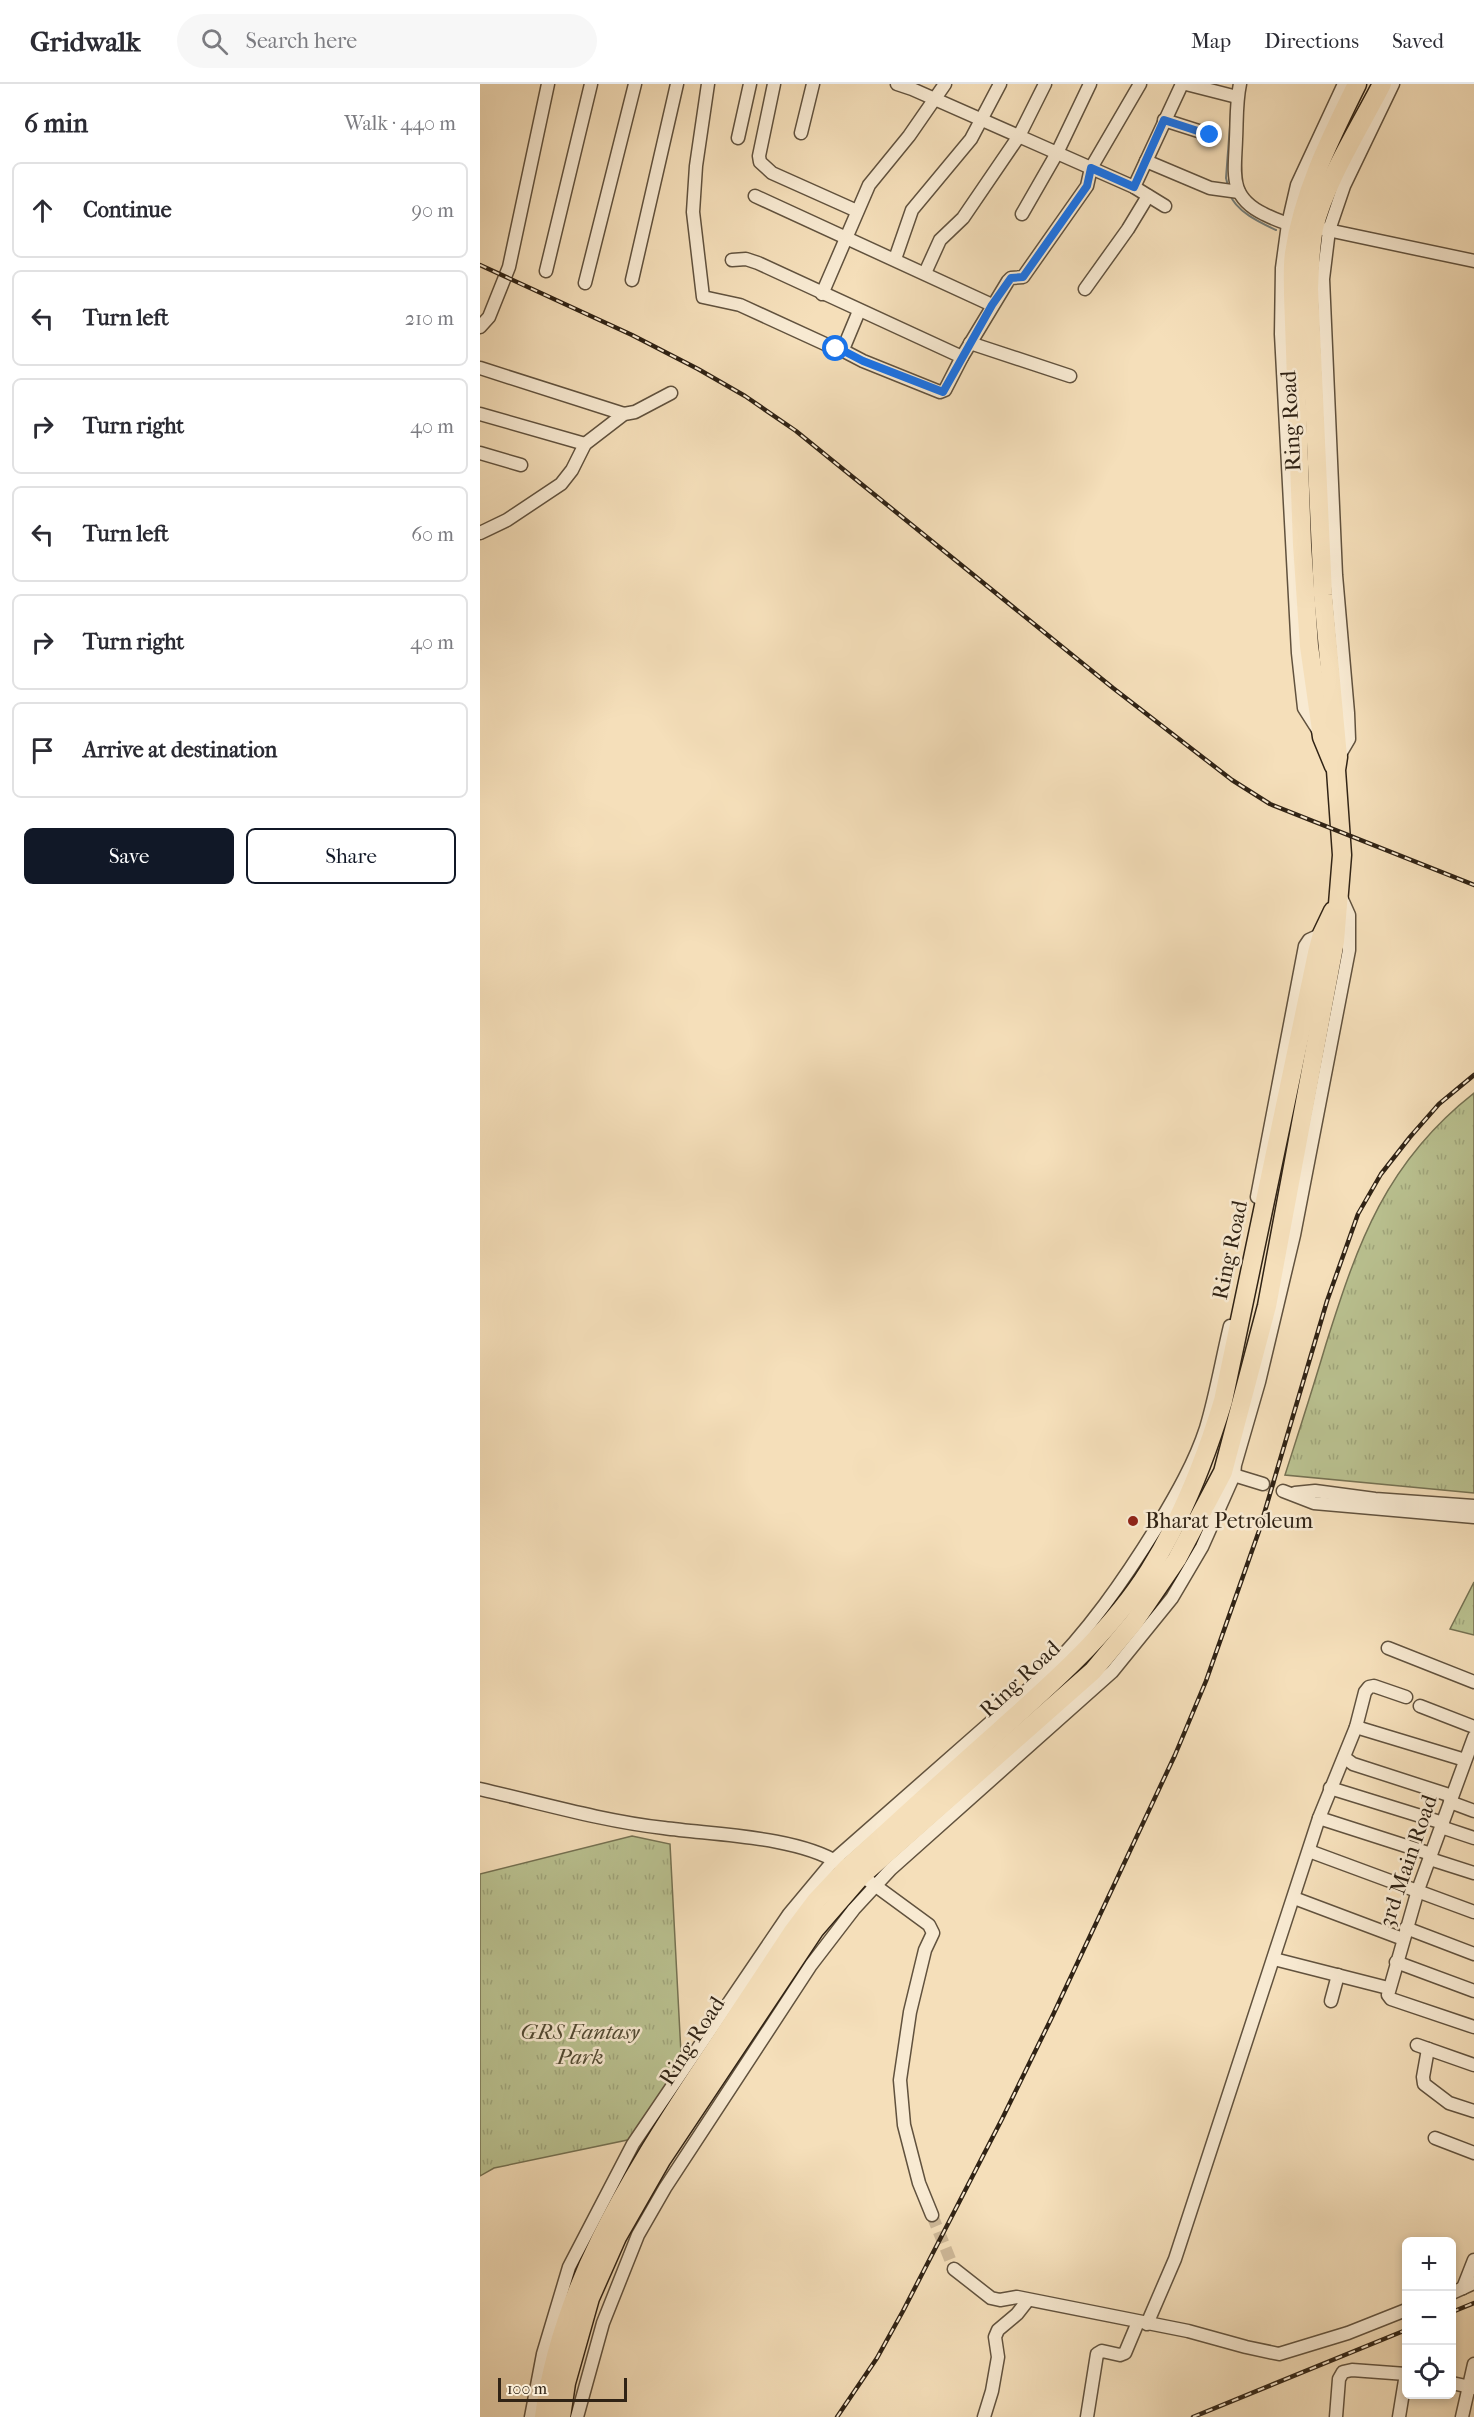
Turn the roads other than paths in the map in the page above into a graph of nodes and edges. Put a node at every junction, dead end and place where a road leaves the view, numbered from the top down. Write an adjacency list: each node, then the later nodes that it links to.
1 (549, 84): 53 (street)
2 (591, 84): 45 (street)
3 (635, 84): 48 (street)
4 (677, 84): 47 (street)
5 (708, 84): 55 (street)
6 (750, 84): 29 (street)
7 (774, 84): 38 (street)
8 (813, 84): 26 (street)
9 (897, 84): 23 (street)
10 (945, 84): 23 (street)
11 (1000, 84): 24 (street)
12 (1045, 84): 28 (street)
13 (1090, 84): 30 (street)
14 (1140, 84): 32 (street)
15 (1182, 84): 25 (street)
16 (1186, 84): 22 (street)
17 (1240, 84): 22 (street)
18 (1344, 84): 40 (street)
19 (1357, 84): 40 (highway, Ring Road)
20 (1382, 84): 40 (highway, Ring Road)
21 (1393, 84): 40 (street)
22 (1232, 96): 34 (street)
23 (935, 99): 24 (street); 38 (street)
24 (981, 119): 28 (street); 43 (street)
25 (1164, 120): 27 (street); 31 (street)
26 (801, 133)
27 (1210, 135)
28 (1019, 136): 30 (street); 46 (street)
29 (738, 138)
30 (1057, 153): 32 (street); 39 (street)
31 (1146, 161): 33 (street); 34 (street)
32 (1091, 168): 33 (street); 51 (street)
33 (1134, 187): 36 (street)
34 (1232, 191): 40 (street)
35 (755, 196): 41 (street)
36 (1148, 196): 37 (street); 49 (street)
37 (1165, 206)
38 (857, 211): 41 (street)
39 (1022, 214)
40 (1308, 227): 44 (street); 66 (highway, Ring Road); 66 (highway, Ring Road)
41 (847, 239): 43 (street); 50 (street)
42 (732, 260): 50 (street)
43 (895, 260): 46 (street)
44 (1474, 261)
45 (546, 271)
46 (925, 273): 51 (street)
47 (632, 280)
48 (585, 283)
49 (1085, 289)
50 (822, 294): 52 (street)
51 (992, 305): 54 (street)
52 (859, 311): 55 (street); 56 (street)
53 (480, 327)
54 (970, 343): 56 (street); 58 (street)
55 (840, 349): 56 (street)
56 (962, 357)
57 (480, 368): 61 (street)
58 (1070, 376)
59 (671, 393): 61 (street)
60 (480, 414): 62 (street)
61 (624, 414): 62 (street)
62 (585, 444): 65 (street)
63 (480, 453): 64 (street)
64 (521, 465)
65 (480, 534)
66 (1337, 764): 67 (highway, Ring Road)
67 (1340, 888): 68 (highway, Ring Road); 90 (highway, Ring Road)
68 (1229, 1474): 69 (street); 90 (highway, Ring Road)
69 (1263, 1484)
70 (1474, 1506): 71 (street)
71 (1474, 1517)
72 (1388, 1648): 73 (street)
73 (1474, 1682)
74 (1406, 1697): 77 (street)
75 (1420, 1706): 76 (street)
76 (1474, 1727)
77 (1356, 1728): 79 (street); 80 (street)
78 (1474, 1737): 80 (street, 3rd Main Road)
79 (1345, 1758): 81 (street); 83 (street)
80 (1468, 1764): 83 (street, 3rd Main Road)
81 (1330, 1788): 85 (street); 86 (street)
82 (480, 1789): 90 (street)
83 (1451, 1799): 84 (street); 86 (street, 3rd Main Road)
84 (1474, 1811)
85 (1319, 1818): 88 (street); 89 (street)
86 (1442, 1825): 87 (street); 89 (street, 3rd Main Road)
87 (1474, 1838)
88 (1309, 1851): 92 (street); 93 (street)
89 (1431, 1857): 91 (street); 92 (street, 3rd Main Road)
90 (854, 1872): 108 (street); 120 (street); 121 (highway, Ring Road); 122 (highway, Ring Road); 123 (street)
91 (1474, 1873)
92 (1418, 1890): 94 (street); 95 (street, 3rd Main Road)
93 (1294, 1898): 95 (street); 97 (street)
94 (1474, 1912)
95 (1404, 1934): 96 (street); 98 (street, 3rd Main Road)
96 (1474, 1954)
97 (1274, 1959): 99 (street); 114 (street)
98 (1396, 1962): 100 (street); 101 (street, 3rd Main Road)
99 (1338, 1975): 101 (street); 102 (street)
100 (1474, 1991)
101 (1390, 1994): 103 (street)
102 (1331, 2001)
103 (1474, 2027)
104 (1474, 2065): 105 (street)
105 (1474, 2111)
106 (1435, 2138): 107 (street)
107 (1474, 2153)
108 (932, 2215)
109 (1474, 2260): 111 (street)
110 (954, 2269): 112 (street)
111 (1463, 2288)
112 (1028, 2300): 114 (street); 124 (street)
113 (1402, 2312): 114 (street)
114 (1143, 2323): 125 (street)
115 (1474, 2364): 118 (street)
116 (1402, 2374): 126 (street)
117 (1456, 2384): 118 (street)
118 (1471, 2387): 128 (street)
119 (1402, 2399): 127 (street)
120 (531, 2417)
121 (544, 2417)
122 (561, 2417)
123 (577, 2417)
124 (984, 2417)
125 (1087, 2417)
126 (1336, 2417)
127 (1399, 2417)
128 (1462, 2417)

